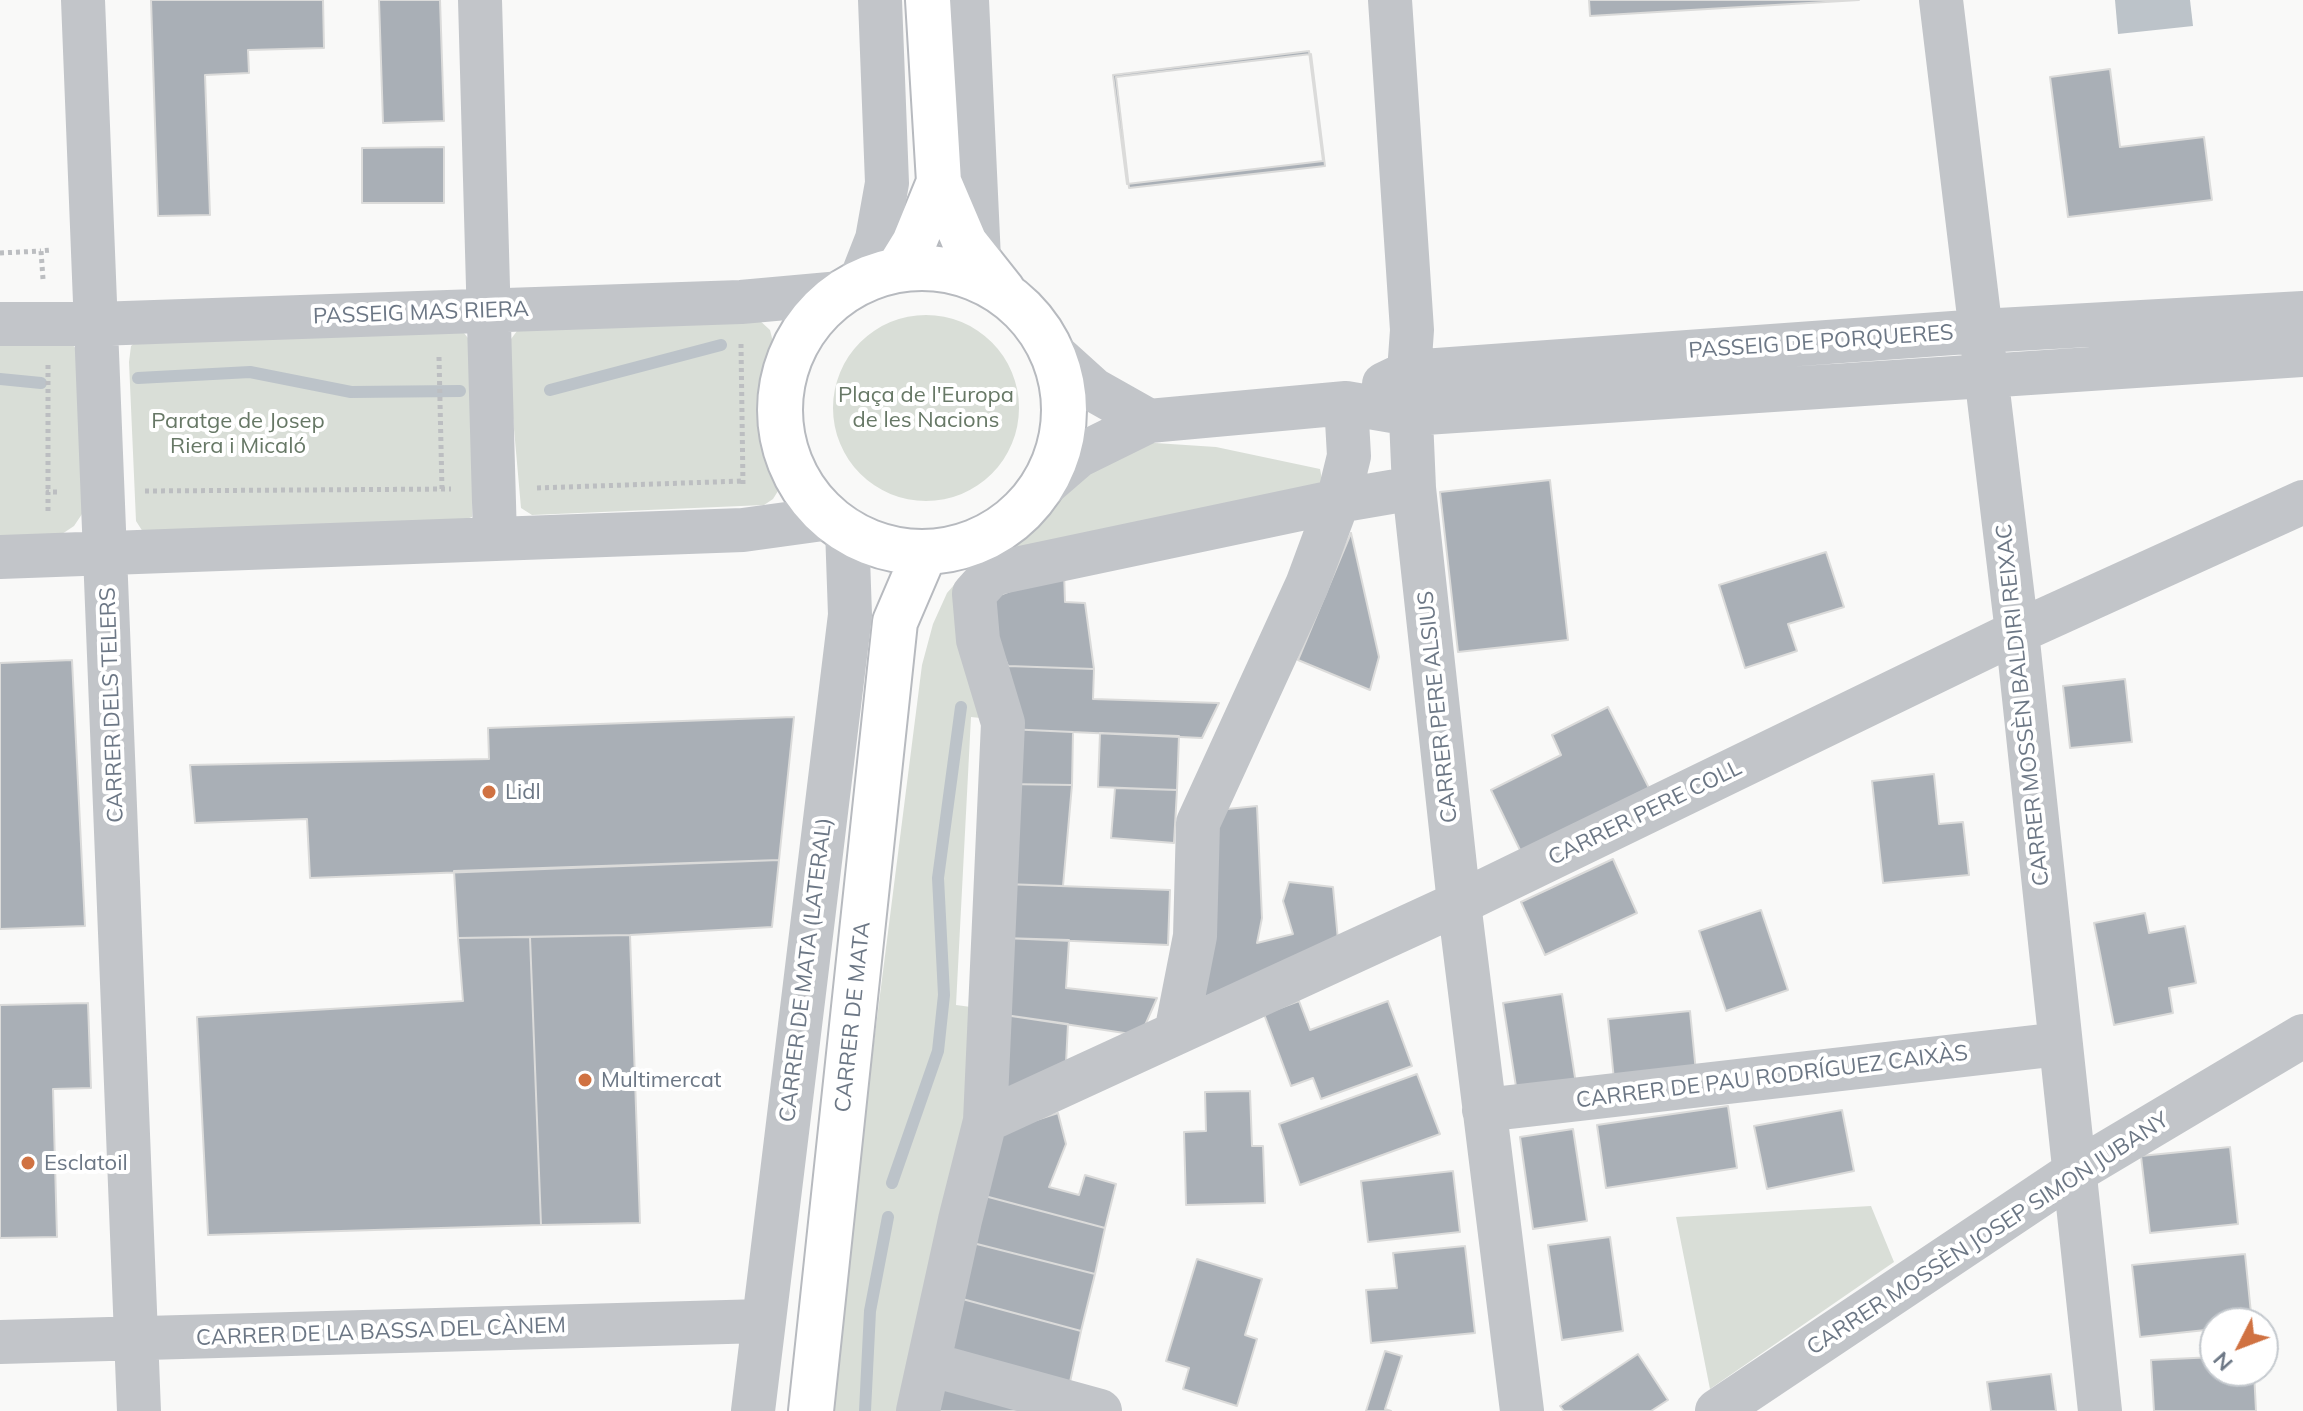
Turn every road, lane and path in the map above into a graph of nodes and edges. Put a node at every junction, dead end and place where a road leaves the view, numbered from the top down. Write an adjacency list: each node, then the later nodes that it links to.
1 (83, 0): 18 (street, CARRER DELS TELERS)
2 (480, 0): 15 (street)
3 (880, 0): 12 (street)
4 (928, 0): 8 (main road)
5 (967, 0): 11 (street)
6 (1390, 0): 24 (street, CARRER PERE ALSIUS)
7 (1941, 0): 19 (street, CARRER MOSSÈN BALDIRI REIXAC)
8 (939, 182): 11 (main road); 12 (main road)
9 (41, 251): 10 (path)
10 (0, 253)
11 (979, 259): 13 (main road)
12 (867, 281): 13 (main road); 14 (street, PASSEIG MAS RIERA); 35 (main road)
13 (1007, 296): 20 (main road)
14 (741, 302): 15 (street, PASSEIG MAS RIERA); 27 (path)
15 (488, 310): 18 (street, PASSEIG MAS RIERA); 30 (street)
16 (2303, 313): 19 (street, PASSEIG DE PORQUERES)
17 (0, 324): 18 (street, PASSEIG MAS RIERA)
18 (96, 324): 32 (street, CARRER DELS TELERS)
19 (1981, 331): 23 (street, CARRER MOSSÈN BALDIRI REIXAC); 24 (street, PASSEIG DE PORQUERES)
20 (1052, 352): 26 (street); 28 (main road)
21 (2303, 355): 23 (street, PASSEIG DE PORQUERES)
22 (439, 367): 31 (path)
23 (1985, 377): 24 (street, PASSEIG DE PORQUERES); 42 (street, CARRER MOSSÈN BALDIRI REIXAC)
24 (1409, 393): 25 (street, PASSEIG DE PORQUERES); 29 (street, CARRER PERE ALSIUS)
25 (1346, 403): 26 (street, PASSEIG DE PORQUERES); 33 (street)
26 (1149, 421): 28 (street, PASSEIG DE PORQUERES)
27 (743, 481): 30 (path); 36 (path)
28 (1041, 488): 38 (main road)
29 (1414, 488): 33 (street); 43 (street, CARRER PERE ALSIUS)
30 (494, 489): 31 (path); 37 (street)
31 (442, 490): 32 (path)
32 (104, 491): 39 (street, CARRER DELS TELERS)
33 (1338, 501): 44 (street); 48 (street)
34 (2303, 502): 42 (street, CARRER PERE COLL)
35 (847, 529): 36 (street); 38 (main road); 41 (main road, CARRER DE MATA); 50 (street, CARRER DE MATA (LATERAL))
36 (743, 530): 37 (street)
37 (495, 538): 39 (street)
38 (925, 552): 41 (main road, CARRER DE MATA)
39 (107, 554): 40 (street); 51 (street, CARRER DELS TELERS)
40 (0, 557)
41 (895, 622): 56 (main road, CARRER DE MATA)
42 (2017, 632): 43 (street, CARRER PERE COLL); 46 (street, CARRER MOSSÈN BALDIRI REIXAC)
43 (1459, 903): 44 (street, CARRER PERE COLL); 47 (street, CARRER PERE ALSIUS)
44 (1176, 1033): 48 (street, CARRER PERE COLL)
45 (2303, 1036): 49 (street, CARRER MOSSÈN JOSEP SIMON JUBANY)
46 (2060, 1044): 47 (street, CARRER DE PAU RODRÍGUEZ CAIXÀS); 49 (street, CARRER MOSSÈN BALDIRI REIXAC)
47 (1484, 1110): 59 (street, CARRER PERE ALSIUS)
48 (985, 1121): 53 (street)
49 (2076, 1171): 60 (street, CARRER MOSSÈN JOSEP SIMON JUBANY); 61 (street, CARRER MOSSÈN BALDIRI REIXAC)
50 (763, 1321): 51 (street, CARRER DE LA BASSA DEL CÀNEM); 55 (street, CARRER DE MATA (LATERAL))
51 (137, 1339): 52 (street, CARRER DE LA BASSA DEL CÀNEM); 54 (street, CARRER DELS TELERS)
52 (0, 1342)
53 (929, 1364): 57 (street); 58 (street)
54 (139, 1411)
55 (753, 1411)
56 (811, 1411)
57 (918, 1411)
58 (1100, 1411)
59 (1522, 1411)
60 (1717, 1411)
61 (2100, 1411)

